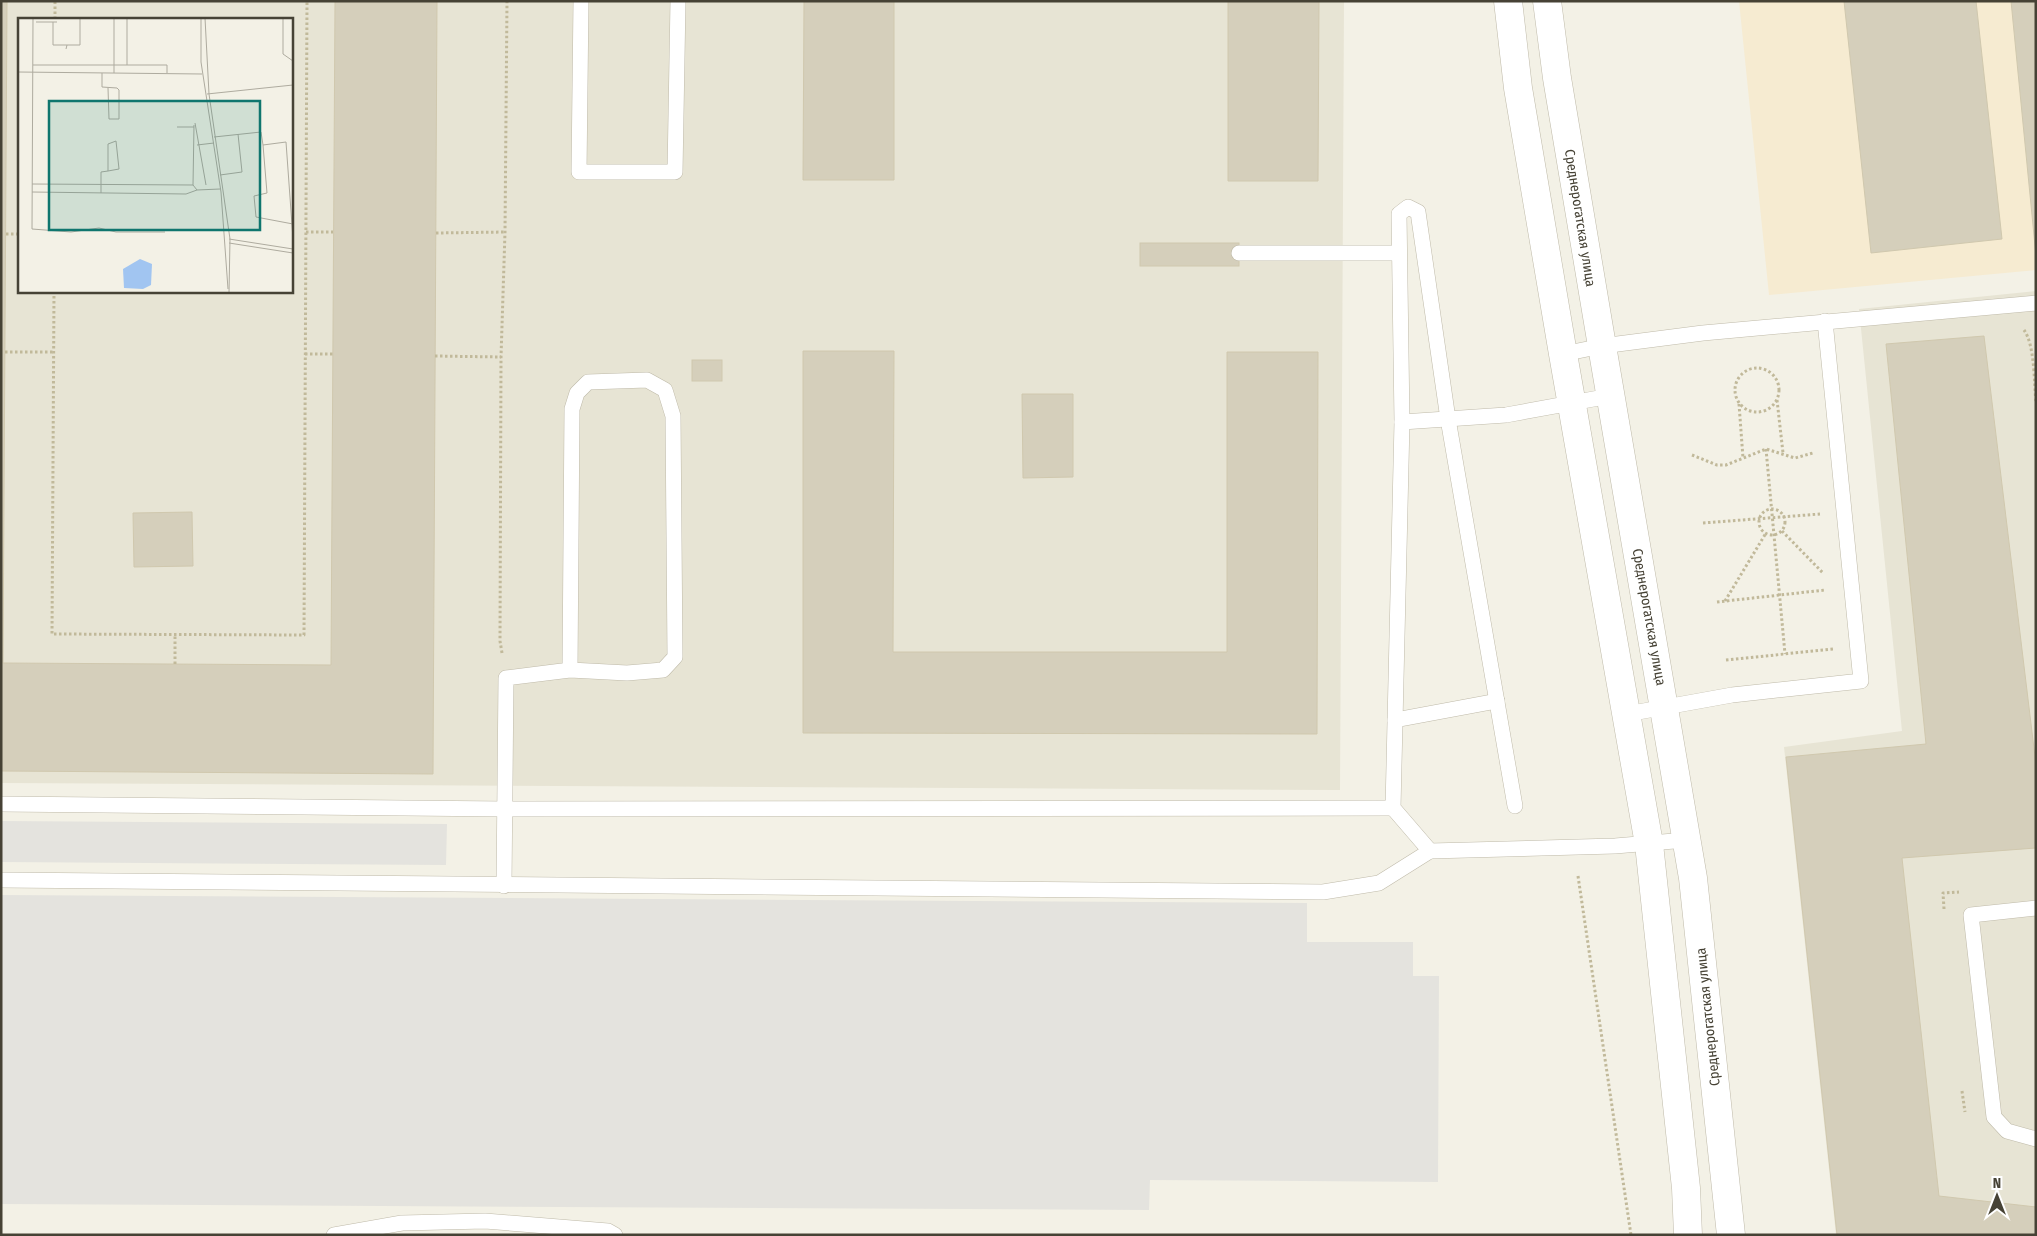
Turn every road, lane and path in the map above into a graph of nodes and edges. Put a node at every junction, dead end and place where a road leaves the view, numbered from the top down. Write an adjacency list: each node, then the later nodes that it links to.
1 (55, 1): 8 (path)
2 (308, 1): 9 (path)
3 (507, 1): 12 (path)
4 (581, 1): 5 (lane)
5 (678, 1)
6 (1508, 1): 26 (street)
7 (1547, 1): 21 (street, Среднерогатская улица)
8 (55, 18)
9 (306, 232): 10 (path); 24 (path)
10 (333, 232)
11 (436, 232): 12 (path)
12 (505, 232): 28 (path)
13 (6, 234): 14 (path)
14 (18, 234)
15 (1239, 253): 16 (lane)
16 (1399, 253): 34 (lane); 35 (lane)
17 (54, 292): 23 (path)
18 (2036, 303): 19 (lane)
19 (1825, 322): 21 (lane); 36 (lane)
20 (2023, 330): 33 (path)
21 (1602, 346): 26 (lane); 29 (street, Среднерогатская улица)
22 (5, 352): 23 (path)
23 (54, 352): 54 (path)
24 (306, 354): 25 (path); 54 (path)
25 (333, 354)
26 (1563, 354): 31 (street)
27 (435, 356): 28 (path)
28 (501, 357): 60 (path)
29 (1610, 396): 31 (lane); 62 (street, Среднерогатская улица)
30 (1777, 400): 32 (path); 32 (path); 38 (path)
31 (1572, 403): 34 (lane); 63 (street)
32 (1738, 403): 40 (path)
33 (2036, 403)
34 (1448, 419): 35 (lane); 61 (lane)
35 (1402, 422): 64 (lane)
36 (1836, 436): 38 (path); 42 (lane)
37 (1766, 449): 38 (path); 40 (path); 41 (path)
38 (1783, 453)
39 (1692, 455): 40 (path)
40 (1743, 458)
41 (1771, 509): 43 (path); 44 (path); 45 (path)
42 (1844, 512): 43 (path); 50 (lane)
43 (1784, 517): 45 (path); 47 (path)
44 (1760, 518): 45 (path); 46 (path); 48 (path)
45 (1772, 518): 49 (path)
46 (1703, 523)
47 (1782, 530): 49 (path); 50 (path)
48 (1766, 533): 49 (path); 53 (path)
49 (1774, 535): 51 (path)
50 (1845, 588): 51 (path); 55 (lane)
51 (1780, 595): 53 (path); 56 (path)
52 (1717, 602): 53 (path)
53 (1724, 602)
54 (175, 634): 58 (path)
55 (1858, 646): 56 (path); 62 (lane)
56 (1785, 654): 57 (path)
57 (1726, 660)
58 (175, 664)
59 (570, 670): 59 (lane); 60 (lane)
60 (506, 678): 67 (lane)
61 (1497, 701): 64 (lane); 66 (lane)
62 (1664, 707): 63 (lane); 69 (street, Среднерогатская улица)
63 (1627, 714): 70 (street)
64 (1395, 720): 68 (lane)
65 (1, 804): 67 (lane)
66 (1515, 806)
67 (505, 808): 68 (lane); 74 (lane)
68 (1393, 808): 71 (lane)
69 (1686, 840): 70 (lane); 81 (street, Среднерогатская улица)
70 (1649, 844): 71 (lane); 80 (street)
71 (1430, 851): 74 (lane)
72 (1578, 876): 79 (path)
73 (1, 880): 74 (lane)
74 (504, 886)
75 (2036, 908): 76 (lane)
76 (2036, 1138)
77 (334, 1235): 78 (lane)
78 (615, 1235)
79 (1631, 1235)
80 (1688, 1235)
81 (1731, 1235)

